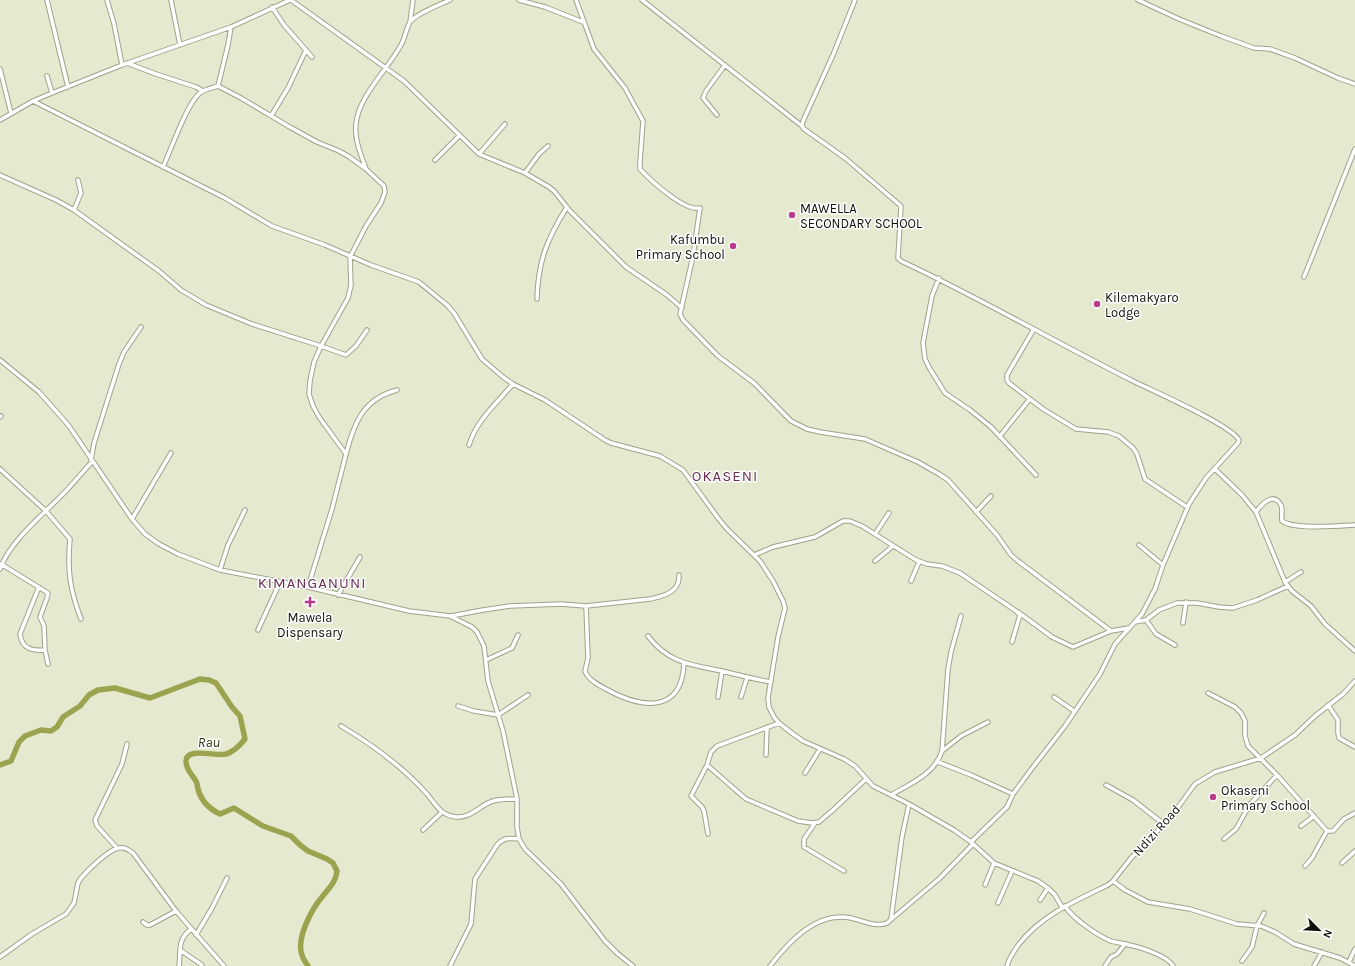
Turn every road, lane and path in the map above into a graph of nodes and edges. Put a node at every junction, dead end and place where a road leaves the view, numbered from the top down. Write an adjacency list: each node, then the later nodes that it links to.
1 (46, 0): 28 (street)
2 (108, 0): 22 (street)
3 (171, 0): 17 (street)
4 (290, 0): 13 (street); 23 (street)
5 (413, 0): 14 (street)
6 (450, 0): 12 (street)
7 (519, 0): 15 (street)
8 (576, 0): 15 (street)
9 (642, 0): 21 (street)
10 (855, 0): 37 (street)
11 (1138, 0): 26 (street)
12 (444, 1): 14 (street)
13 (272, 7): 16 (street); 18 (street)
14 (410, 22): 23 (street)
15 (583, 22): 54 (street)
16 (231, 27): 17 (street); 27 (street)
17 (180, 45): 20 (street)
18 (306, 50): 19 (street); 34 (street)
19 (312, 57)
20 (128, 63): 22 (street); 29 (street)
21 (725, 64): 33 (street); 37 (street)
22 (122, 65): 28 (street)
23 (386, 68): 38 (street); 44 (street)
24 (0, 69): 32 (street)
25 (47, 76): 30 (street)
26 (1355, 84)
27 (218, 86): 29 (street); 34 (street)
28 (68, 87): 30 (street)
29 (203, 91): 43 (street)
30 (52, 93): 31 (street)
31 (33, 101): 32 (street); 43 (street)
32 (11, 114): 35 (street)
33 (717, 115)
34 (271, 116): 44 (street)
35 (0, 120)
36 (505, 124): 41 (street)
37 (802, 126): 52 (street)
38 (460, 135): 41 (street); 42 (street)
39 (548, 146): 45 (street)
40 (1355, 149): 51 (street)
41 (480, 154): 45 (street)
42 (435, 160)
43 (164, 167): 50 (street)
44 (366, 169): 50 (street)
45 (525, 173): 48 (street)
46 (0, 175): 49 (street)
47 (78, 180): 49 (street)
48 (566, 207): 53 (street); 54 (street)
49 (74, 210): 58 (street)
50 (350, 257): 58 (street); 60 (street)
51 (1304, 277)
52 (939, 278): 56 (street); 63 (street)
53 (537, 299)
54 (682, 308): 75 (street)
55 (141, 327): 67 (street)
56 (1034, 329): 62 (street); 69 (street)
57 (367, 330): 58 (street)
58 (321, 346): 66 (street)
59 (0, 360): 67 (street)
60 (513, 384): 64 (street); 83 (street)
61 (397, 390): 66 (street)
62 (1029, 400): 63 (street); 72 (street)
63 (1000, 436): 70 (street)
64 (469, 445)
65 (171, 453): 78 (street)
66 (346, 454): 97 (street)
67 (92, 461): 74 (street); 78 (street)
68 (0, 469): 74 (street)
69 (1215, 469): 72 (street); 76 (street)
70 (1036, 475)
71 (991, 496): 75 (street)
72 (1187, 507): 87 (street)
73 (245, 510): 89 (street)
74 (46, 511): 88 (street); 104 (street)
75 (976, 512): 110 (street)
76 (1256, 512): 79 (street); 94 (street)
77 (889, 513): 80 (street)
78 (132, 519): 89 (street)
79 (1355, 526)
80 (875, 534): 82 (street); 83 (street)
81 (1139, 545): 87 (street)
82 (893, 546): 85 (street); 86 (street)
83 (754, 555): 123 (street)
84 (360, 557): 98 (street)
85 (875, 561)
86 (919, 562): 92 (street); 101 (street)
87 (1163, 565): 106 (street)
88 (0, 566): 96 (street)
89 (220, 570): 93 (street)
90 (1301, 572): 94 (street)
91 (679, 575): 100 (street)
92 (911, 581)
93 (280, 582): 97 (street); 109 (street)
94 (1285, 582): 95 (street)
95 (1288, 586): 99 (street); 116 (street)
96 (39, 587): 115 (street); 115 (street)
97 (308, 587): 98 (street)
98 (338, 595): 102 (street)
99 (1186, 602): 105 (street); 107 (street)
100 (586, 606): 102 (street); 118 (street)
101 (1018, 612): 110 (street); 113 (street)
102 (450, 616): 117 (street)
103 (961, 616): 140 (street)
104 (81, 619)
105 (1146, 620): 106 (street); 114 (street)
106 (1135, 622): 108 (street)
107 (1183, 623)
108 (1129, 628): 110 (street); 131 (street)
109 (258, 630)
110 (1111, 631)
111 (518, 635): 117 (street)
112 (648, 636): 118 (street)
113 (1012, 642)
114 (1175, 645)
115 (45, 650): 119 (street)
116 (1355, 651)
117 (486, 660): 132 (street)
118 (684, 663): 120 (street)
119 (48, 664)
120 (722, 671): 121 (street); 126 (street)
121 (747, 678): 123 (street); 127 (street)
122 (1355, 681): 129 (street, Ndizi Road)
123 (771, 682): 134 (street)
124 (1208, 692): 142 (street)
125 (528, 695): 132 (street)
126 (718, 697)
127 (741, 697)
128 (1054, 698): 131 (street)
129 (1328, 705): 138 (street); 142 (street, Ndizi Road)
130 (458, 706): 132 (street)
131 (1074, 711): 149 (street)
132 (498, 715): 151 (street)
133 (988, 722): 140 (street)
134 (779, 723): 136 (street); 139 (street)
135 (341, 726): 153 (street)
136 (767, 728): 141 (street); 144 (street)
137 (126, 744): 165 (street)
138 (1355, 747)
139 (820, 749): 145 (street); 147 (street)
140 (942, 751): 143 (street)
141 (766, 755)
142 (1261, 758): 146 (street); 157 (street, Ndizi Road)
143 (938, 762): 149 (street); 150 (street)
144 (707, 765): 156 (street); 161 (street)
145 (805, 773)
146 (1277, 775): 155 (street); 163 (street)
147 (866, 779): 150 (street); 156 (street)
148 (1106, 785): 157 (street)
149 (1013, 794): 164 (street)
150 (891, 795): 152 (street)
151 (517, 799): 153 (street); 162 (street)
152 (909, 804): 164 (street); 181 (street)
153 (441, 813): 159 (street)
154 (1355, 813): 160 (street)
155 (1314, 816): 158 (street); 160 (street)
156 (815, 823): 170 (street)
157 (1165, 825): 173 (street, Ndizi Road)
158 (1301, 826)
159 (422, 830)
160 (1327, 831): 169 (street)
161 (708, 834)
162 (519, 839): 196 (street); 197 (street)
163 (1224, 839)
164 (972, 843): 167 (street); 181 (street)
165 (118, 848): 179 (street); 190 (street)
166 (1355, 851): 168 (street)
167 (994, 863): 171 (street); 174 (street)
168 (1342, 863)
169 (1305, 866)
170 (844, 871)
171 (1012, 871): 175 (street); 177 (street)
172 (227, 878): 185 (street)
173 (1113, 881): 178 (street, Ndizi Road); 183 (street)
174 (985, 885)
175 (1048, 888): 176 (street); 178 (street)
176 (1040, 900)
177 (998, 903)
178 (1064, 907): 186 (street); 199 (street, Ndizi Road)
179 (176, 911): 182 (street); 184 (street)
180 (1264, 913): 183 (street)
181 (891, 919): 198 (street)
182 (143, 922)
183 (1257, 926): 189 (street); 191 (street)
184 (191, 929): 185 (street); 188 (street)
185 (196, 935): 195 (street)
186 (1125, 944): 200 (street); 201 (street)
187 (1355, 949): 192 (street)
188 (180, 950): 193 (street); 194 (street)
189 (1322, 952): 192 (street); 202 (street)
190 (0, 957)
191 (1242, 960)
192 (1349, 962): 203 (street)
193 (202, 965)
194 (179, 966)
195 (224, 966)
196 (450, 966)
197 (633, 966)
198 (770, 966)
199 (1007, 966)
200 (1105, 966)
201 (1172, 966)
202 (1314, 966)
203 (1355, 966)

